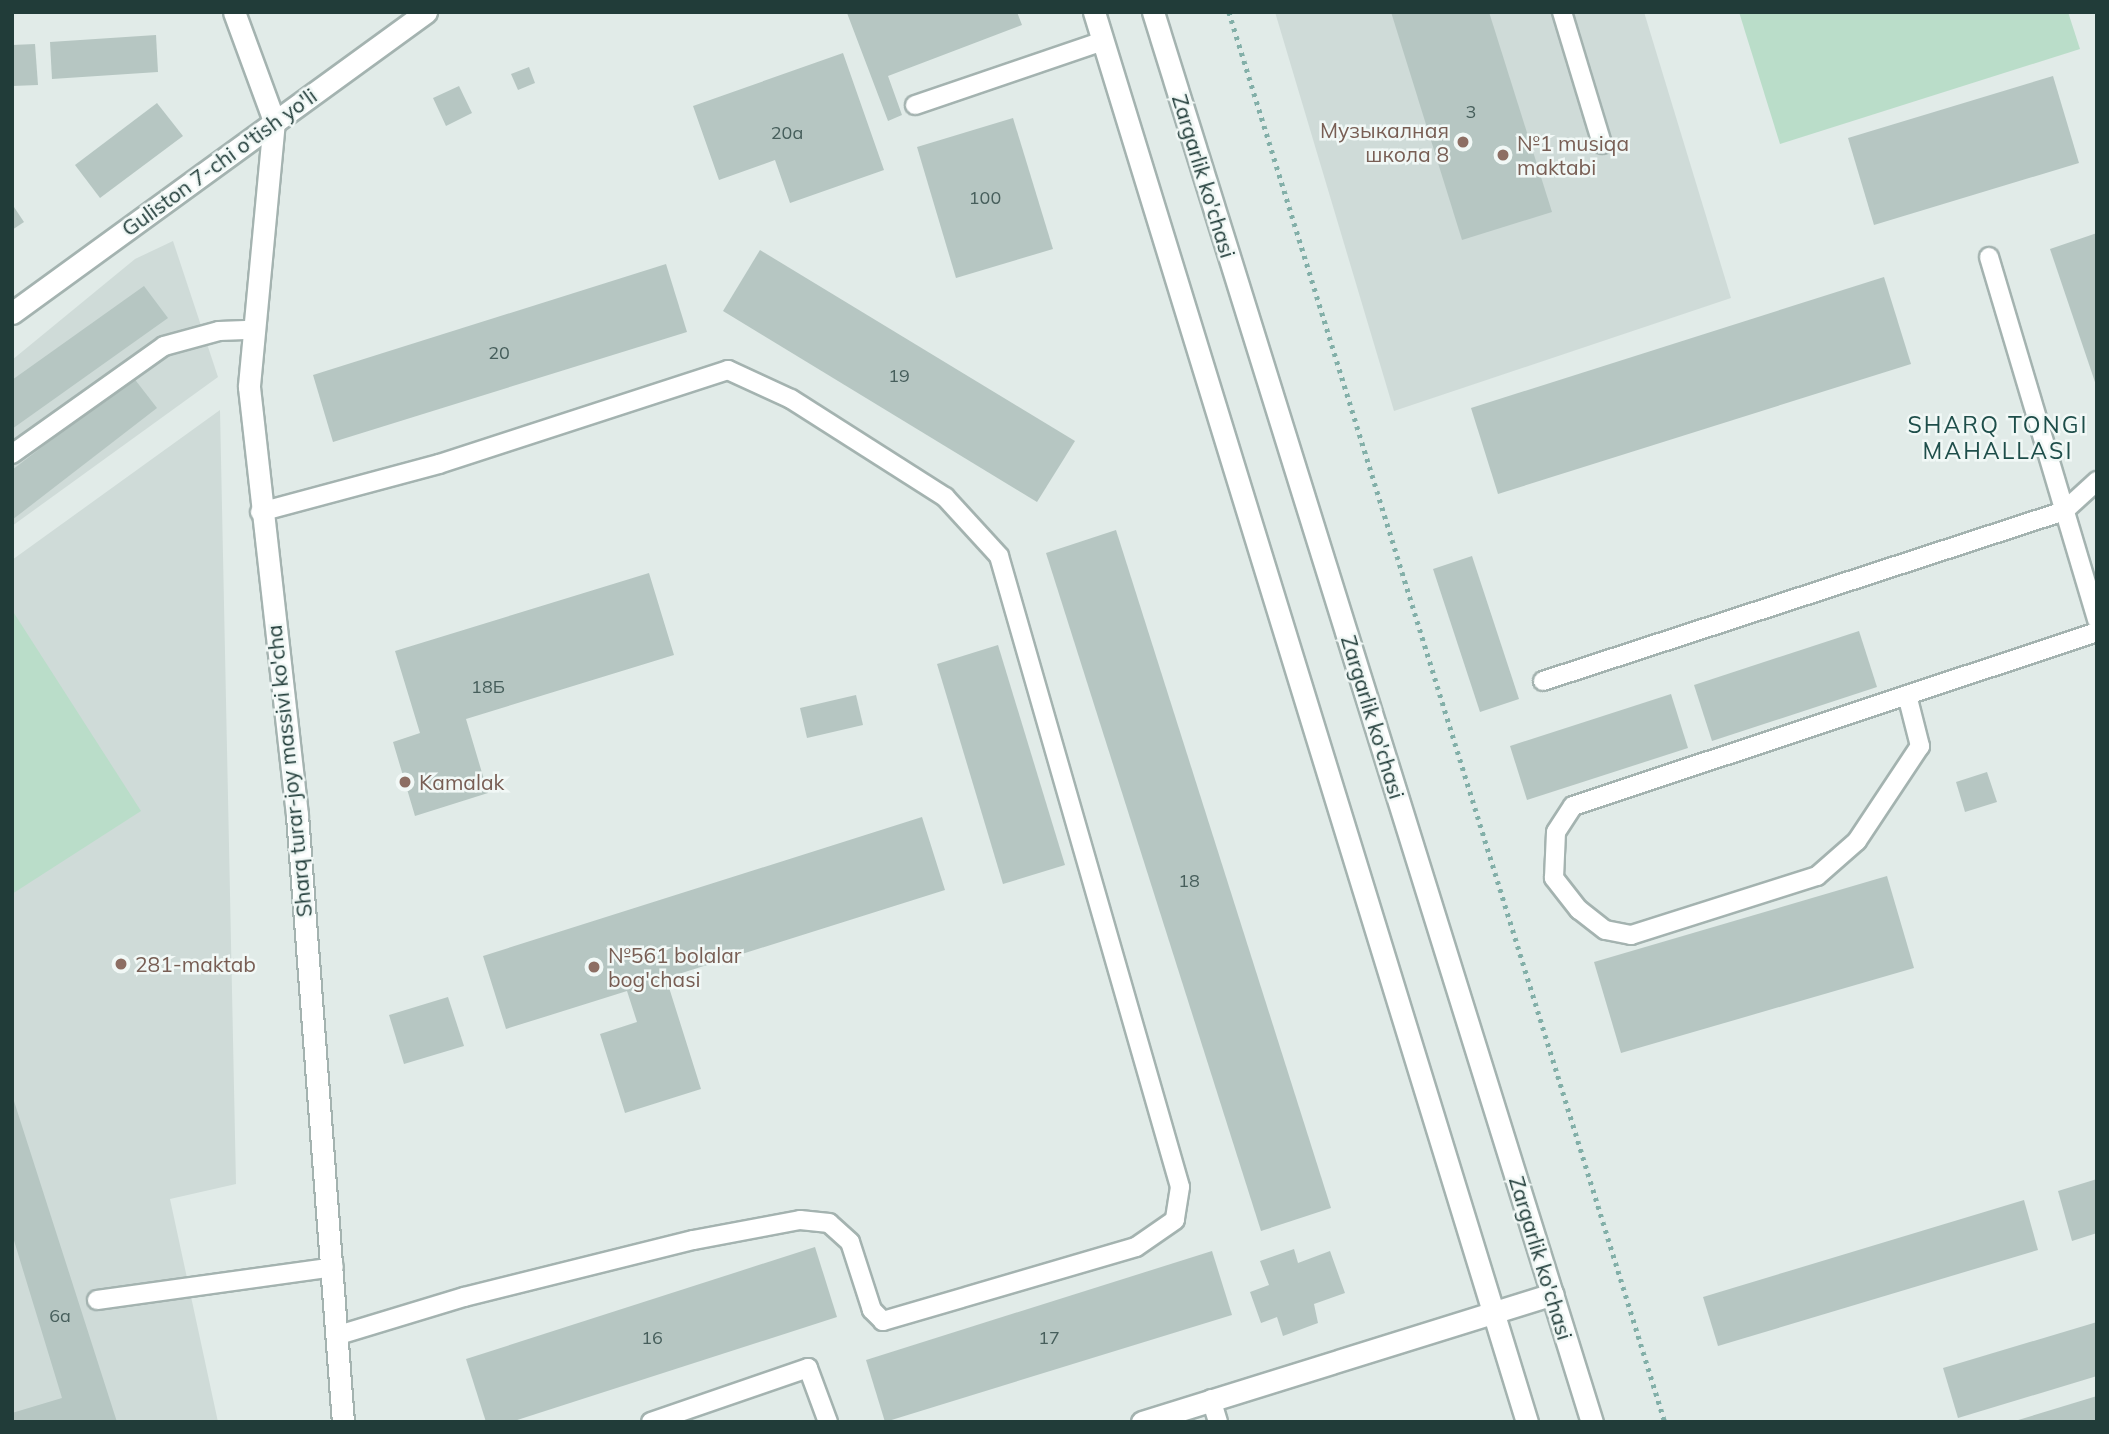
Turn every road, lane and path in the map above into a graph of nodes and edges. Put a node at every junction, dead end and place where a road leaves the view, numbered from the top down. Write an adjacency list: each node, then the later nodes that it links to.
1 (234, 12): 9 (street)
2 (426, 12): 9 (street, Guliston 7-chi o'tish yo'li)
3 (1094, 12): 7 (street)
4 (1153, 12): 23 (street, Zargarlik ko'chasi)
5 (1229, 12): 35 (path)
6 (1562, 12): 10 (lane)
7 (1103, 41): 8 (lane); 25 (street)
8 (915, 105)
9 (274, 121): 12 (street, Guliston 7-chi o'tish yo'li); 13 (street, Sharq turar-joy massivi ko'cha)
10 (1602, 144)
11 (1989, 257): 16 (lane)
12 (12, 313)
13 (252, 330): 14 (lane); 17 (street, Sharq turar-joy massivi ko'cha)
14 (12, 454)
15 (2097, 481): 16 (lane)
16 (2064, 511): 18 (lane); 20 (lane)
17 (260, 512): 22 (street, Sharq turar-joy massivi ko'cha); 26 (lane)
18 (2097, 620)
19 (2097, 632): 21 (lane)
20 (1544, 681)
21 (1907, 695): 21 (lane)
22 (334, 1267): 24 (lane); 26 (street, Sharq turar-joy massivi ko'cha)
23 (1552, 1294): 25 (street); 34 (street, Zargarlik ko'chasi)
24 (97, 1300)
25 (1493, 1312): 27 (street); 33 (street)
26 (339, 1335): 28 (street, Sharq turar-joy massivi ko'cha)
27 (1211, 1399): 31 (street); 32 (lane)
28 (343, 1422)
29 (651, 1422): 30 (lane)
30 (828, 1422)
31 (1142, 1422)
32 (1218, 1422)
33 (1527, 1422)
34 (1592, 1422)
35 (1665, 1422)

